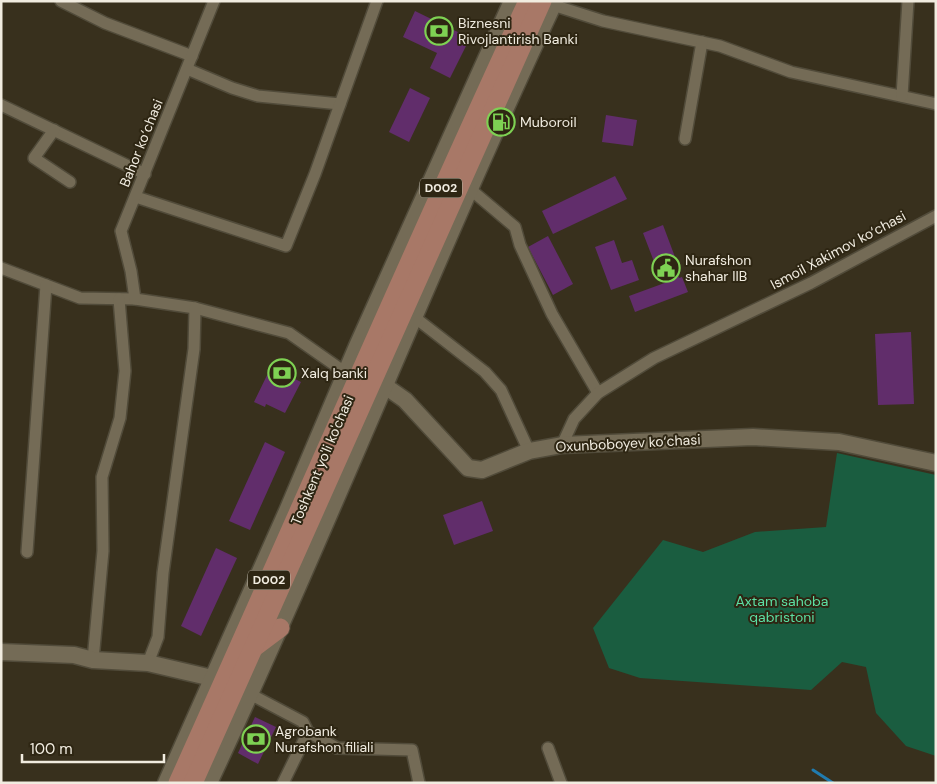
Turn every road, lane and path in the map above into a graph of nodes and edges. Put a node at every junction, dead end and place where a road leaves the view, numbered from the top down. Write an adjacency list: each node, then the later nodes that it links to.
1 (61, 1): 9 (street)
2 (214, 1): 9 (street, Bahor ko‘chasi)
3 (376, 1): 12 (street)
4 (512, 1): 18 (street)
5 (528, 1): 18 (main road, Toshkent yo'li ko'chasi / D002)
6 (908, 1): 11 (street)
7 (550, 3): 8 (street); 20 (street); 29 (main road, Toshkent yo'li ko'chasi / D002)
8 (702, 42): 11 (street); 16 (street)
9 (192, 56): 10 (street, Bahor ko‘chasi)
10 (187, 69): 12 (street); 17 (street, Bahor ko‘chasi)
11 (902, 96): 13 (street)
12 (340, 104): 21 (street)
13 (936, 104)
14 (1, 105): 15 (street)
15 (54, 130): 17 (street); 19 (street)
16 (685, 138)
17 (145, 174): 21 (street, Bahor ko‘chasi)
18 (441, 175): 29 (main road, Toshkent yo'li ko'chasi / D002)
19 (70, 182)
20 (470, 189): 28 (street); 30 (street)
21 (136, 197): 26 (street, Bahor ko‘chasi)
22 (936, 216): 30 (street, Ismoil Xakimov ko‘chasi)
23 (1, 268): 24 (street)
24 (46, 285): 25 (street); 34 (street)
25 (119, 299): 26 (street); 40 (street)
26 (135, 299): 27 (street)
27 (195, 308): 29 (street); 41 (street)
28 (413, 316): 29 (street); 32 (street)
29 (365, 379): 32 (street, Oxunboboyev ko‘chasi); 35 (main road, Toshkent yo'li ko'chasi / D002); 36 (street); 37 (street); 38 (main road, Toshkent yo'li ko'chasi / D002)
30 (598, 393): 31 (street, Ismoil Xakimov ko‘chasi)
31 (562, 445): 32 (street, Oxunboboyev ko‘chasi); 33 (street, Oxunboboyev ko‘chasi)
32 (529, 451)
33 (936, 463)
34 (27, 552)
35 (249, 625): 37 (main road); 47 (main road, Toshkent yo'li ko'chasi / D002)
36 (280, 628): 38 (main road); 43 (street)
37 (230, 639): 42 (street)
38 (255, 646): 48 (main road, Toshkent yo'li ko'chasi / D002)
39 (1, 652): 40 (street)
40 (93, 660): 41 (street)
41 (148, 663): 42 (street)
42 (212, 678): 46 (street)
43 (250, 694): 44 (street); 49 (street)
44 (308, 732): 50 (street); 51 (street)
45 (548, 748): 52 (street)
46 (166, 783)
47 (178, 783)
48 (193, 783)
49 (209, 783)
50 (284, 783)
51 (420, 783)
52 (561, 783)

